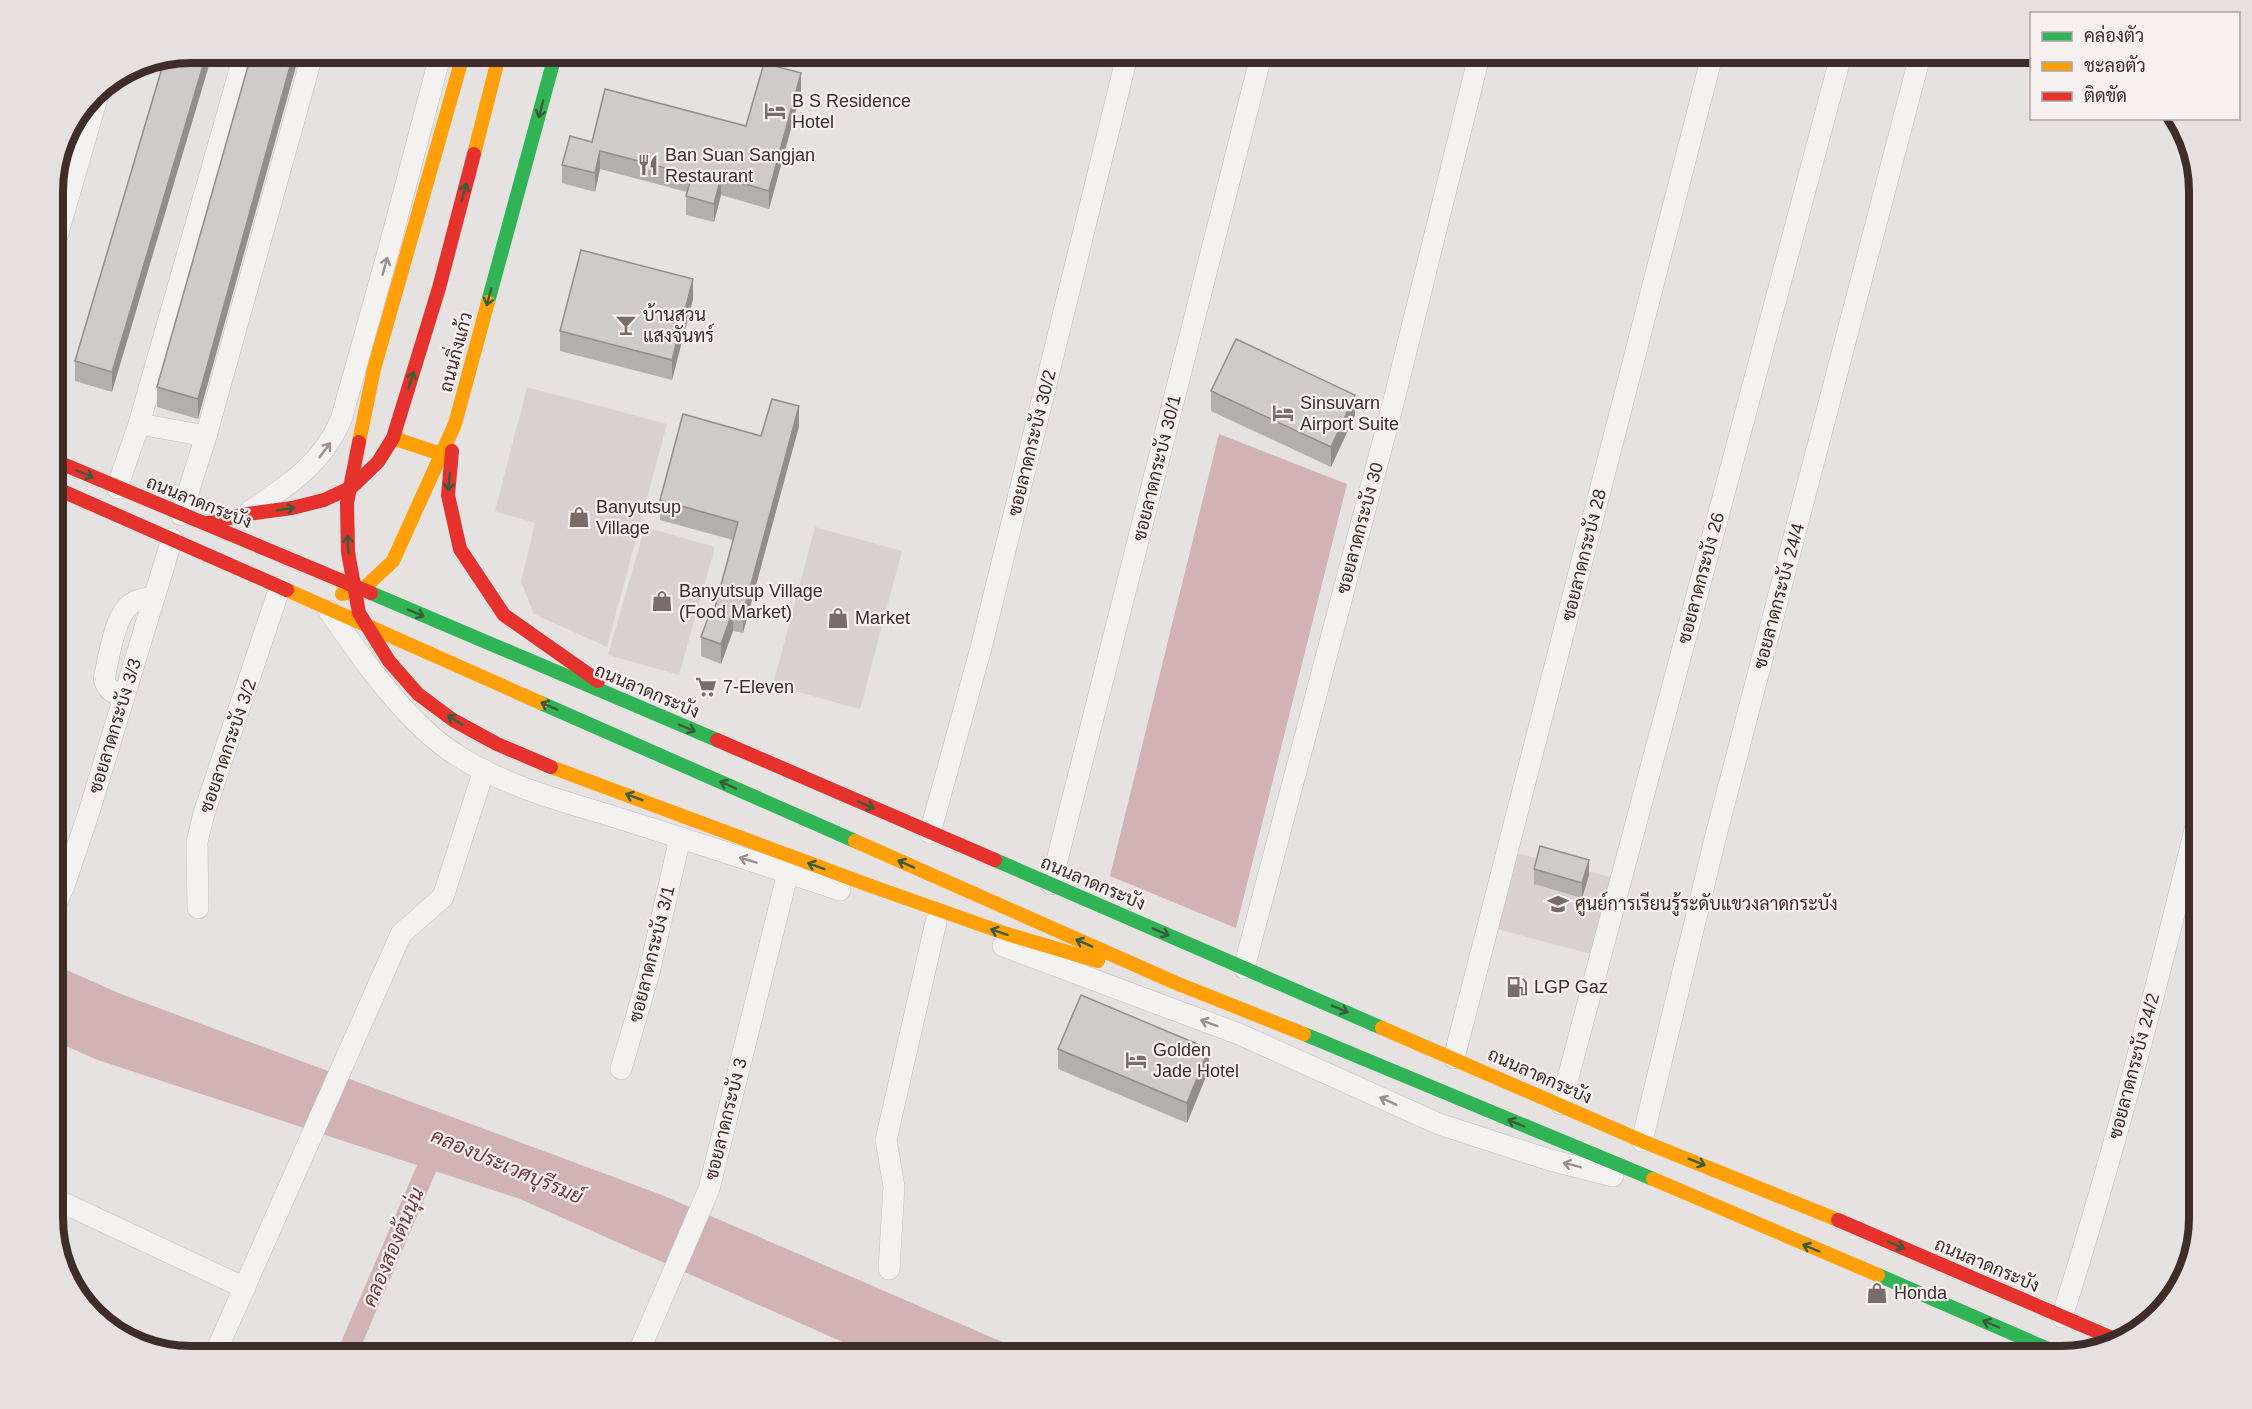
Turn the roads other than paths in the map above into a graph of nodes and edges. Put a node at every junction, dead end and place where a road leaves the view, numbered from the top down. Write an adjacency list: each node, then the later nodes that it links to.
1 (242, 63): 15 (street)
2 (310, 63): 17 (street)
3 (438, 63): 23 (street, one-way to 3)
4 (461, 63): 41 (main road, one-way to 4, bridge)
5 (497, 63): 18 (main road, ถนนกิ่งแก้ว, one-way to 5)
6 (553, 63): 16 (main road, ถนนกิ่งแก้ว, one-way to 16)
7 (1125, 63): 32 (street, ซอยลาดกระบัง 30/2)
8 (1259, 63): 36 (street, ซอยลาดกระบัง 30/1)
9 (1477, 63): 40 (street, ซอยลาดกระบัง 30)
10 (1710, 63): 42 (street, ซอยลาดกระบัง 28)
11 (1839, 63): 44 (street, ซอยลาดกระบัง 26)
12 (1918, 63): 45 (street, ซอยลาดกระบัง 24/4)
13 (94, 109): 14 (street)
14 (63, 216)
15 (139, 424): 17 (street); 21 (street)
16 (455, 424): 19 (main road, ถนนกิ่งแก้ว); 30 (main road, one-way to 30)
17 (206, 436): 24 (street)
18 (393, 438): 19 (main road); 23 (main road, ถนนกิ่งแก้ว, one-way to 18)
19 (441, 454): 28 (main road, ถนนกิ่งแก้ว)
20 (63, 464): 21 (main road, ถนนลาดกระบัง, one-way to 21)
21 (117, 488): 24 (main road, ถนนลาดกระบัง)
22 (63, 491): 26 (main road, ถนนลาดกระบัง)
23 (247, 513): 25 (main road, ถนนกิ่งแก้ว)
24 (181, 515): 25 (main road, ถนนลาดกระบัง)
25 (208, 524): 28 (main road, ถนนลาดกระบัง)
26 (172, 539): 27 (main road, ถนนลาดกระบัง); 37 (street, ซอยลาดกระบัง 3/3)
27 (280, 587): 29 (main road, ถนนลาดกระบัง); 38 (street, ซอยลาดกระบัง 3/2)
28 (362, 590): 29 (main road); 30 (main road, ถนนลาดกระบัง, one-way to 30)
29 (318, 603): 31 (street); 41 (main road, ถนนลาดกระบัง, one-way to 29)
30 (633, 705): 32 (main road, ถนนลาดกระบัง, one-way to 32)
31 (484, 770): 33 (street); 50 (street)
32 (930, 833): 36 (main road, ถนนลาดกระบัง)
33 (680, 838): 35 (street, one-way to 33); 43 (street, ซอยลาดกระบัง 3/1)
34 (2189, 852): 51 (street, ซอยลาดกระบัง 24/2)
35 (788, 872): 39 (street); 54 (street, ซอยลาดกระบัง 3)
36 (1051, 884): 40 (main road, ถนนลาดกระบัง, one-way to 40)
37 (63, 888)
38 (198, 908)
39 (936, 922): 46 (street, one-way to 39); 49 (street)
40 (1244, 968): 42 (main road, ถนนลาดกระบัง, one-way to 42)
41 (1176, 983): 46 (main road, ถนนลาดกระบัง, one-way to 41)
42 (1454, 1058): 44 (main road, ถนนลาดกระบัง)
43 (621, 1069)
44 (1561, 1104): 45 (main road, ถนนลาดกระบัง)
45 (1642, 1141): 48 (main road, ถนนลาดกระบัง, one-way to 48)
46 (1689, 1195): 48 (main road, ถนนลาดกระบัง)
47 (63, 1203): 50 (street)
48 (1772, 1211): 51 (main road, ถนนลาดกระบัง, one-way to 51); 55 (main road, ถนนลาดกระบัง, one-way to 48)
49 (889, 1269)
50 (245, 1288): 53 (street)
51 (2062, 1317): 52 (main road, ถนนลาดกระบัง)
52 (2108, 1337)
53 (219, 1346)
54 (642, 1346)
55 (2020, 1346)

